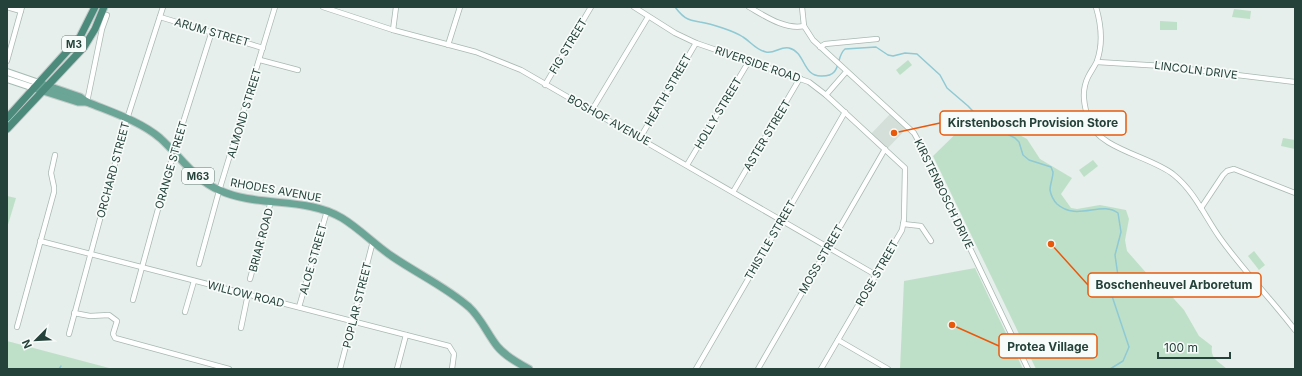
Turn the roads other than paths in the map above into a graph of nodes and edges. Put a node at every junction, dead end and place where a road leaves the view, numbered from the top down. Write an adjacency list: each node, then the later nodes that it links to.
1 (7, 7): 14 (street)
2 (95, 7): 36 (highway, M3)
3 (104, 7): 38 (highway, M3)
4 (164, 7): 16 (street, ORCHARD STREET)
5 (275, 7): 25 (street, ALMOND STREET)
6 (323, 7): 19 (street, BOSHOF AVENUE)
7 (396, 7): 19 (street)
8 (460, 7): 23 (street)
9 (591, 7): 37 (street, FIG STREET)
10 (634, 7): 17 (street, RIVERSIDE ROAD)
11 (749, 7): 18 (street)
12 (802, 7): 18 (street)
13 (1096, 7): 29 (street)
14 (22, 9): 27 (street)
15 (107, 15): 40 (street)
16 (160, 17): 20 (street, ARUM STREET); 44 (street, ORCHARD STREET)
17 (648, 17): 22 (street, RIVERSIDE ROAD); 41 (street)
18 (804, 26): 24 (street, KIRSTENBOSCH DRIVE)
19 (393, 30): 23 (street, BOSHOF AVENUE)
20 (212, 31): 25 (street, ARUM STREET); 48 (street, ORANGE STREET)
21 (877, 39): 24 (street)
22 (696, 43): 28 (street, RIVERSIDE ROAD); 46 (street, HEATH STREET)
23 (448, 45): 37 (street, BOSHOF AVENUE)
24 (820, 47): 31 (street, KIRSTENBOSCH DRIVE)
25 (263, 48): 26 (street, ALMOND STREET)
26 (260, 60): 30 (street); 52 (street, ALMOND STREET)
27 (7, 61)
28 (749, 61): 33 (street, RIVERSIDE ROAD); 50 (street, HOLLY STREET)
29 (1097, 62): 35 (street, LINCOLN DRIVE); 56 (street)
30 (298, 70)
31 (845, 71): 39 (street); 91 (street, KIRSTENBOSCH DRIVE)
32 (7, 72): 36 (main road, M63)
33 (800, 78): 39 (street, RIVERSIDE ROAD); 53 (street, ASTER STREET)
34 (7, 79): 36 (main road, M63)
35 (1295, 82)
36 (36, 85): 38 (main road, RHODES AVENUE / M63); 43 (highway, M3)
37 (545, 85): 41 (street, BOSHOF AVENUE)
38 (45, 89): 40 (main road, RHODES AVENUE / M63); 45 (highway, M3)
39 (826, 95): 42 (street, RIVERSIDE ROAD)
40 (87, 102): 44 (main road, RHODES AVENUE / M63)
41 (592, 110): 46 (street, BOSHOF AVENUE)
42 (845, 112): 47 (street, RIVERSIDE ROAD); 58 (street, THISTLE STREET)
43 (7, 118)
44 (127, 119): 48 (main road, RHODES AVENUE / M63); 64 (street, ORCHARD STREET)
45 (7, 129)
46 (640, 138): 50 (street, BOSHOF AVENUE)
47 (885, 149): 51 (street, RIVERSIDE ROAD); 63 (street, MOSS STREET)
48 (174, 151): 52 (main road, RHODES AVENUE / M63); 66 (street, ORANGE STREET)
49 (55, 155): 60 (street)
50 (687, 166): 53 (street, BOSHOF AVENUE)
51 (905, 170): 59 (street, ROSE STREET)
52 (219, 191): 55 (main road, RHODES AVENUE / M63); 65 (street, ALMOND STREET)
53 (733, 192): 58 (street, BOSHOF AVENUE)
54 (1295, 193): 56 (street)
55 (271, 201): 57 (main road, RHODES AVENUE / M63); 68 (street, BRIAR ROAD)
56 (1201, 208): 78 (street)
57 (327, 211): 61 (main road, RHODES AVENUE / M63); 72 (street, ALOE STREET)
58 (781, 221): 63 (street, BOSHOF AVENUE); 87 (street, THISTLE STREET)
59 (903, 224): 62 (street); 67 (street, ROSE STREET)
60 (40, 241): 64 (street, WILLOW ROAD); 76 (street)
61 (373, 241): 75 (street, POPLAR STREET); 86 (main road, RHODES AVENUE / M63)
62 (931, 241)
63 (828, 248): 67 (street, BOSHOF AVENUE); 88 (street, MOSS STREET)
64 (90, 253): 66 (street, WILLOW ROAD); 74 (street, ORCHARD STREET)
65 (199, 264)
66 (142, 265): 69 (street, WILLOW ROAD); 71 (street, ORANGE STREET)
67 (876, 275): 81 (street, ROSE STREET)
68 (250, 279)
69 (194, 281): 70 (street, WILLOW ROAD); 73 (street)
70 (248, 294): 72 (street, WILLOW ROAD); 77 (street)
71 (133, 300)
72 (299, 307): 75 (street, WILLOW ROAD)
73 (185, 312)
74 (74, 313): 79 (street, ORCHARD STREET); 82 (street)
75 (353, 322): 80 (street, WILLOW ROAD); 83 (street, POPLAR STREET)
76 (17, 327)
77 (241, 328)
78 (1295, 330)
79 (69, 334)
80 (406, 336): 84 (street); 85 (street, WILLOW ROAD)
81 (838, 340): 89 (street, ROSE STREET); 90 (street)
82 (230, 369)
83 (340, 369)
84 (397, 369)
85 (452, 369)
86 (529, 369)
87 (696, 369)
88 (758, 369)
89 (821, 369)
90 (888, 369)
91 (1028, 369)

